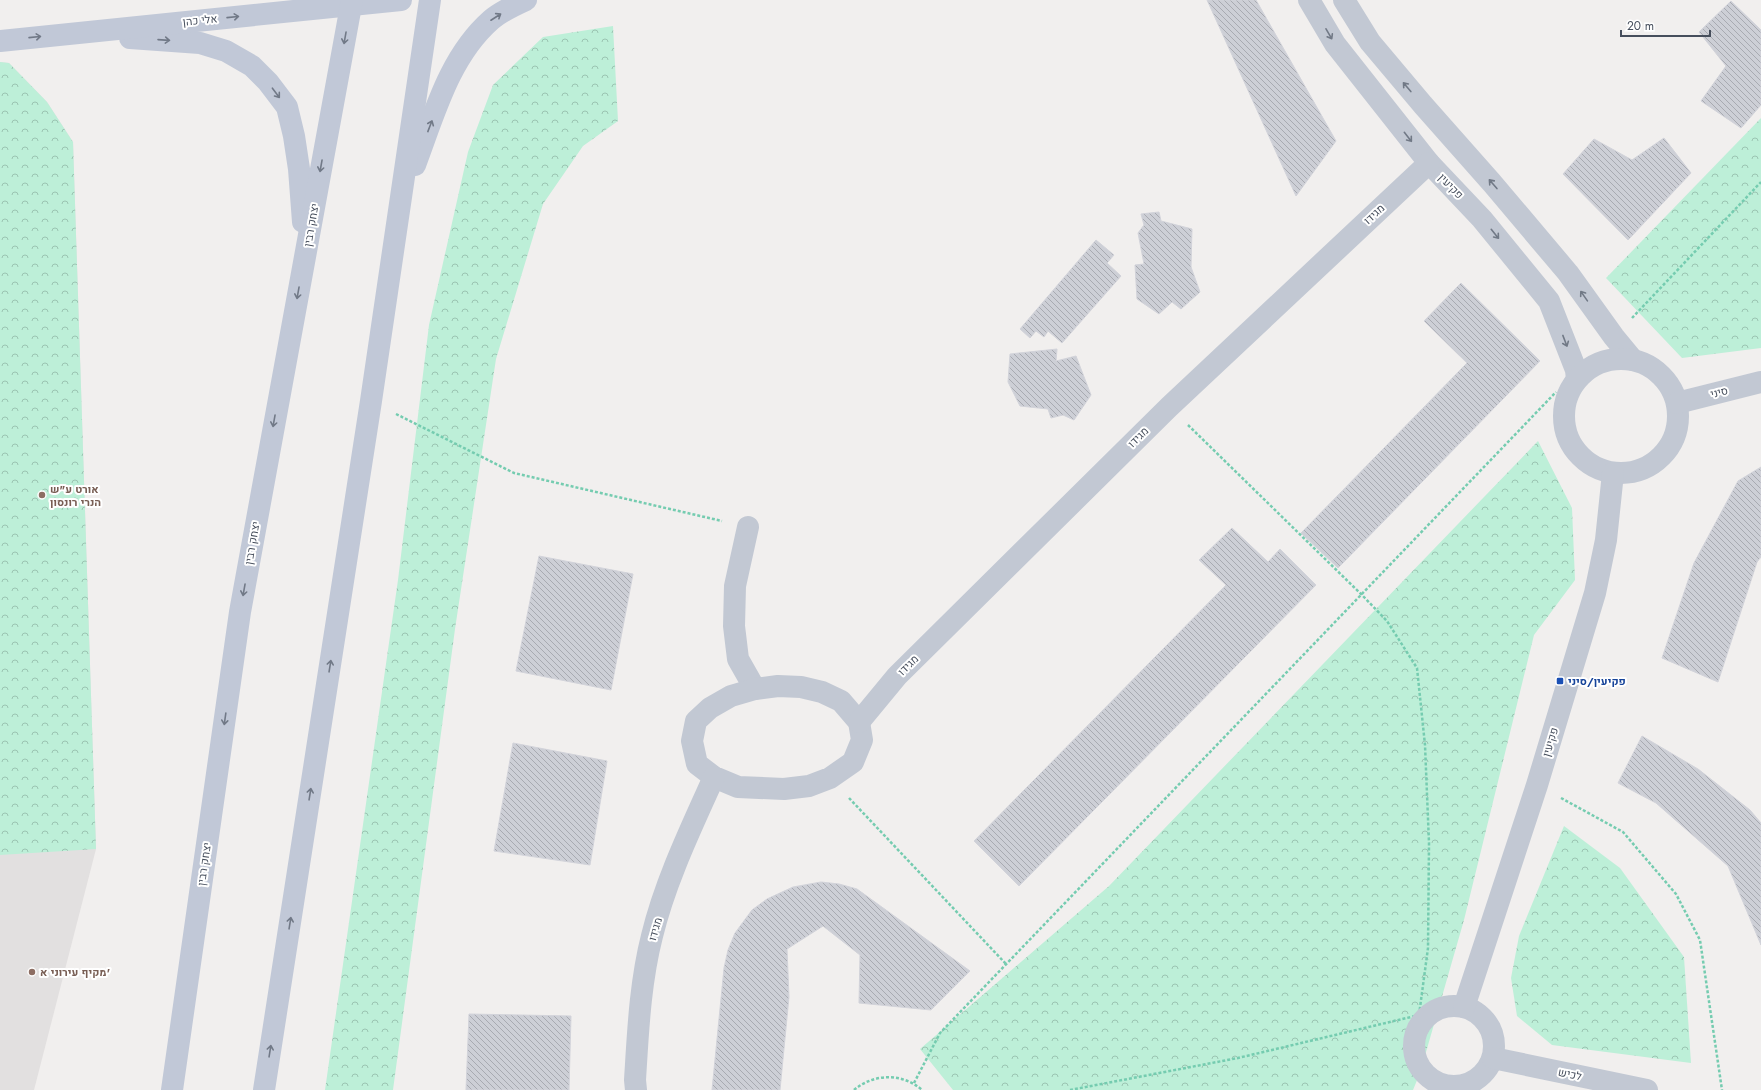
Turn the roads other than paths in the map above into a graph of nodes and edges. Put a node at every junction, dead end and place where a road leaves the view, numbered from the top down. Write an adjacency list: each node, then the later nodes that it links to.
1 (401, 0): 6 (main road, אלי כהן)
2 (430, 0): 10 (main road)
3 (526, 0): 10 (main road, one-way to 3)
4 (1309, 0): 9 (street, פקיעין, one-way to 9)
5 (1344, 0): 12 (street, one-way to 5)
6 (351, 2): 7 (main road, אלי כהן, one-way to 6); 11 (main road, יצחק רבין, one-way to 11)
7 (69, 34): 8 (main road, אלי כהן, one-way to 7); 11 (main road, one-way to 11)
8 (0, 41)
9 (1429, 163): 13 (street, פקיעין, one-way to 13); 19 (street, מגידו)
10 (400, 202): 25 (main road, one-way to 10)
11 (305, 255): 24 (main road, יצחק רבין, one-way to 24)
12 (1633, 360): 13 (street); 15 (street)
13 (1577, 374): 16 (street)
14 (1761, 382): 15 (street, סיני)
15 (1677, 403): 16 (street)
16 (1613, 473): 21 (street, פקיעין)
17 (748, 527): 18 (street)
18 (755, 689): 19 (street); 20 (street)
19 (859, 722): 20 (street)
20 (714, 777): 26 (street, מגידו)
21 (1464, 1007): 22 (street); 23 (street)
22 (1494, 1058): 23 (street); 27 (street, לכיש)
23 (1440, 1087)
24 (172, 1090)
25 (264, 1090)
26 (636, 1090)
27 (1647, 1090)

